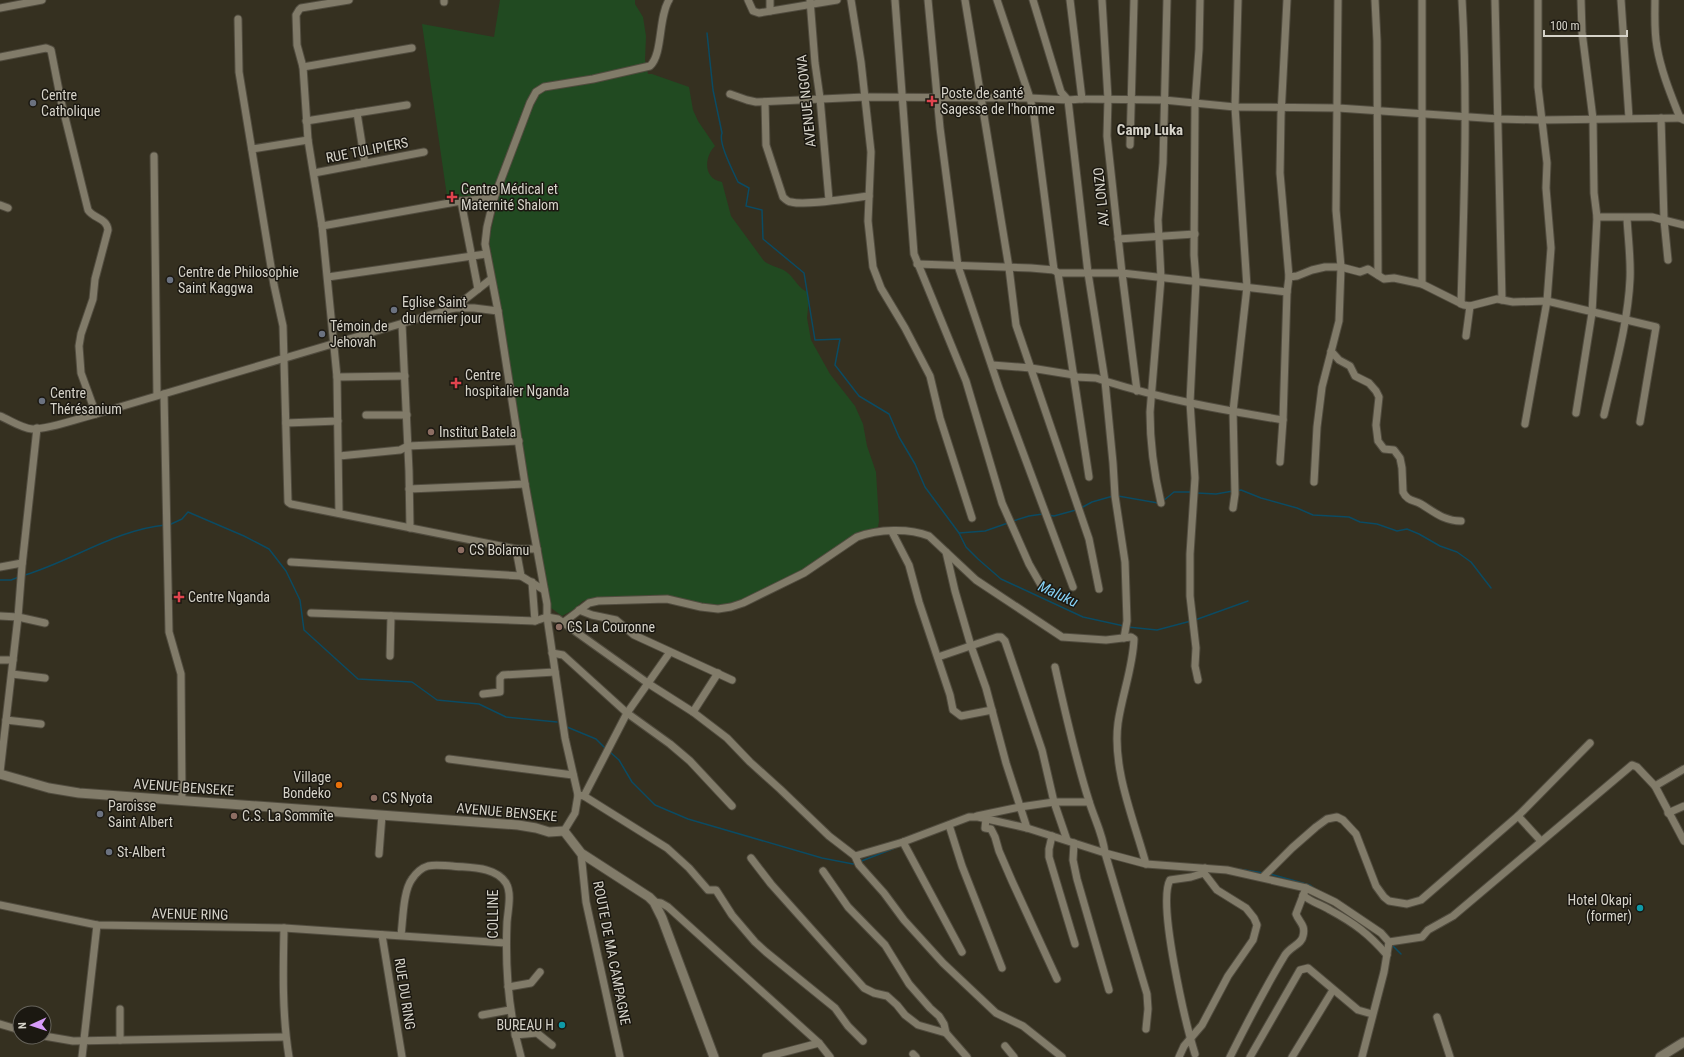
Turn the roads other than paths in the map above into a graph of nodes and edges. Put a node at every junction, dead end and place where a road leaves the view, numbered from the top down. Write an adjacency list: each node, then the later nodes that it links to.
1 (42, 0): 30 (street)
2 (349, 0): 35 (street)
3 (668, 0): 73 (street)
4 (748, 0): 31 (street)
5 (770, 0): 31 (street)
6 (837, 0): 29 (street)
7 (851, 0): 37 (street)
8 (895, 0): 38 (street)
9 (928, 0): 40 (street)
10 (965, 0): 41 (street)
11 (997, 0): 42 (street)
12 (1033, 0): 46 (street)
13 (1070, 0): 43 (street)
14 (1102, 0): 44 (street, AV. LONZO)
15 (1134, 0): 45 (street)
16 (1167, 0): 47 (street)
17 (1200, 0): 49 (street)
18 (1238, 0): 51 (street)
19 (1287, 0): 52 (street)
20 (1338, 0): 53 (street)
21 (1375, 0): 54 (street)
22 (1422, 0): 56 (street)
23 (1462, 0): 57 (street)
24 (1495, 0): 60 (street)
25 (1538, 0): 62 (street)
26 (1581, 0): 63 (street)
27 (1621, 0): 58 (street)
28 (1655, 0): 61 (street)
29 (810, 2): 31 (street); 39 (street, AVENUE NGOWA)
30 (0, 8)
31 (770, 11)
32 (238, 19): 67 (street)
33 (412, 48): 35 (street)
34 (0, 57): 131 (street)
35 (303, 67): 64 (street)
36 (730, 94): 48 (street)
37 (865, 97): 38 (street); 39 (street); 72 (street)
38 (901, 97): 40 (street); 89 (street)
39 (820, 98): 48 (street); 74 (street, AVENUE NGOWA)
40 (938, 98): 41 (street); 90 (street)
41 (982, 98): 42 (street); 92 (street)
42 (1030, 98): 46 (street); 93 (street)
43 (1082, 99): 44 (street); 46 (street)
44 (1108, 99): 45 (street); 85 (street, AV. LONZO)
45 (1132, 99): 47 (street); 66 (street)
46 (1068, 100): 94 (street)
47 (1164, 100): 49 (street); 84 (street)
48 (765, 102): 74 (street)
49 (1195, 104): 51 (street); 83 (street)
50 (407, 105): 55 (street)
51 (1235, 107): 52 (street); 103 (street)
52 (1282, 107): 53 (street); 97 (street)
53 (1338, 108): 54 (street); 91 (street)
54 (1378, 110): 56 (street); 96 (street)
55 (357, 113): 64 (street); 70 (street)
56 (1424, 113): 57 (street); 102 (street)
57 (1466, 117): 60 (street); 108 (street)
58 (1629, 118): 59 (street); 63 (street)
59 (1661, 118): 61 (street); 80 (street)
60 (1499, 119): 62 (street); 106 (street)
61 (1683, 119)
62 (1541, 120): 63 (street); 107 (street)
63 (1593, 120): 78 (street)
64 (306, 121): 65 (street)
65 (308, 140): 67 (street); 71 (street)
66 (1130, 145)
67 (252, 149): 118 (street)
68 (424, 152): 70 (street, RUE TULIPIERS)
69 (154, 156): 126 (street)
70 (365, 163): 71 (street, RUE TULIPIERS)
71 (314, 173): 81 (street)
72 (869, 196): 74 (street); 153 (street)
73 (494, 198): 75 (street); 86 (street)
74 (829, 200)
75 (461, 202): 81 (street); 87 (street)
76 (0, 205): 77 (street)
77 (8, 208)
78 (1597, 217): 79 (street); 112 (street)
79 (1627, 218): 80 (street); 113 (street)
80 (1664, 220): 82 (street); 88 (street)
81 (322, 226): 98 (street)
82 (1684, 226)
83 (1195, 234): 84 (street); 101 (street)
84 (1159, 236): 85 (street); 99 (street)
85 (1118, 239): 95 (street, AV. LONZO)
86 (486, 254): 87 (street); 100 (street)
87 (472, 256): 98 (street); 104 (street)
88 (1668, 260)
89 (917, 264): 90 (street); 165 (street)
90 (958, 266): 92 (street); 119 (street)
91 (1341, 267): 96 (street); 97 (street); 117 (street)
92 (1009, 268): 93 (street); 120 (street)
93 (1056, 272): 94 (street); 121 (street)
94 (1088, 273): 95 (street); 124 (street)
95 (1122, 273): 99 (street); 125 (street, AV. LONZO)
96 (1378, 275): 102 (street)
97 (1289, 276): 105 (street)
98 (328, 277): 116 (street)
99 (1161, 278): 101 (street); 127 (street)
100 (491, 279): 104 (street); 111 (street)
101 (1196, 281): 103 (street); 128 (street)
102 (1422, 284): 108 (street)
103 (1247, 287): 105 (street); 129 (street)
104 (478, 289): 110 (street)
105 (1287, 292): 136 (street)
106 (1502, 300): 107 (street); 109 (street)
107 (1547, 301): 112 (street); 140 (street)
108 (1461, 304): 109 (street)
109 (1470, 306): 115 (street)
110 (454, 308): 111 (street); 114 (street)
111 (498, 311): 142 (street)
112 (1592, 313): 113 (street); 130 (street)
113 (1624, 320): 134 (street); 138 (street)
114 (402, 324): 116 (street); 122 (street)
115 (1466, 336)
116 (335, 344): 118 (street); 123 (street)
117 (1331, 351): 147 (street); 154 (street)
118 (285, 359): 126 (street); 139 (street)
119 (992, 365): 120 (street); 166 (street)
120 (1031, 368): 121 (street); 167 (street)
121 (1074, 375): 124 (street); 146 (street)
122 (405, 376): 123 (street); 133 (street)
123 (337, 377): 137 (street)
124 (1105, 381): 125 (street); 178 (street)
125 (1137, 391): 127 (street)
126 (160, 394): 131 (street); 208 (street)
127 (1152, 394): 128 (street); 150 (street)
128 (1190, 402): 129 (street); 192 (street)
129 (1233, 412): 136 (street); 151 (street)
130 (1576, 413)
131 (96, 414): 141 (street)
132 (366, 415): 133 (street)
133 (406, 415): 143 (street)
134 (1604, 415)
135 (0, 416): 141 (street)
136 (1283, 420): 145 (street)
137 (338, 421): 139 (street); 144 (street)
138 (1640, 422)
139 (286, 423): 152 (street)
140 (1525, 424)
141 (37, 428): 161 (street)
142 (519, 441): 143 (street); 148 (street)
143 (408, 446): 144 (street); 149 (street)
144 (339, 456): 152 (street)
145 (1280, 462)
146 (1089, 477)
147 (1314, 482)
148 (525, 484): 149 (street); 158 (street)
149 (410, 489): 155 (street)
150 (1161, 503)
151 (1233, 508)
152 (339, 513): 155 (street)
153 (972, 518)
154 (1461, 521)
155 (410, 528): 157 (street)
156 (892, 532): 159 (street); 169 (street); 183 (street)
157 (516, 549): 158 (street); 163 (street)
158 (536, 549): 168 (street)
159 (946, 552): 178 (street); 179 (street)
160 (291, 562): 163 (street)
161 (22, 565): 162 (street); 173 (street)
162 (0, 567)
163 (521, 576): 164 (street)
164 (532, 582): 168 (street); 175 (street)
165 (1041, 585)
166 (1073, 586)
167 (1099, 589)
168 (544, 590): 174 (street)
169 (579, 610): 176 (street); 180 (street)
170 (311, 613): 172 (street)
171 (0, 616): 173 (street)
172 (390, 616): 175 (street); 182 (street)
173 (18, 617): 177 (street); 185 (street)
174 (546, 618): 175 (street); 176 (street); 181 (street)
175 (535, 621)
176 (564, 622): 193 (street)
177 (45, 623)
178 (1125, 634): 233 (street)
179 (971, 646): 183 (street); 196 (street); 209 (street)
180 (670, 652): 188 (street); 193 (street)
181 (552, 653): 187 (street); 198 (street)
182 (390, 656)
183 (938, 657): 196 (street)
184 (0, 660): 185 (street)
185 (14, 660): 189 (street)
186 (1055, 668): 210 (street)
187 (555, 672): 194 (street); 205 (street)
188 (718, 673): 191 (street); 197 (street)
189 (12, 674): 190 (street); 195 (street)
190 (44, 678)
191 (732, 680)
192 (1198, 680)
193 (649, 684): 197 (street); 198 (street)
194 (483, 694)
195 (4, 708): 199 (street)
196 (992, 710): 213 (street)
197 (693, 712): 230 (street)
198 (627, 713): 207 (street); 211 (street)
199 (6, 720): 200 (street); 204 (street)
200 (41, 724)
201 (1590, 743): 216 (street)
202 (449, 759): 205 (street)
203 (1684, 769): 206 (street)
204 (0, 773): 208 (street, AVENUE BENSEKE)
205 (573, 775): 207 (street)
206 (1655, 786): 214 (street); 224 (street)
207 (581, 796): 221 (street); 272 (street)
208 (182, 800): 215 (street, AVENUE BENSEKE)
209 (1054, 802): 210 (street); 213 (street); 223 (street)
210 (1089, 802): 231 (street)
211 (732, 806)
212 (1684, 806): 214 (street)
213 (1020, 807): 217 (street); 220 (street)
214 (1668, 813): 225 (street)
215 (382, 815): 221 (street, AVENUE BENSEKE); 229 (street)
216 (1518, 816): 224 (street); 236 (street)
217 (969, 817): 218 (street); 219 (street)
218 (986, 822): 220 (street); 253 (street)
219 (949, 825): 227 (street); 251 (street)
220 (1027, 828): 222 (street)
221 (564, 831): 228 (street, AVENUE BENSEKE)
222 (1052, 836): 223 (street); 248 (street)
223 (1067, 840): 226 (street)
224 (1541, 841): 246 (street)
225 (1684, 841)
226 (1074, 843): 231 (street); 255 (street)
227 (905, 845): 230 (street); 249 (street)
228 (581, 853): 238 (street, AVENUE BENSEKE); 282 (street, ROUTE DE MA CAMPAGNE)
229 (379, 854)
230 (855, 856): 288 (street)
231 (1107, 856): 233 (street); 264 (street)
232 (751, 858): 265 (street)
233 (1146, 864): 235 (street)
234 (824, 871): 265 (street)
235 (1205, 871): 236 (street); 269 (street); 269 (street)
236 (1263, 877): 237 (street)
237 (1304, 892): 242 (street); 245 (street); 290 (street)
238 (654, 902): 274 (street); 283 (street, AVENUE BENSEKE)
239 (0, 905): 240 (street, AVENUE RING)
240 (97, 925): 241 (street, AVENUE RING); 271 (street)
241 (284, 928): 243 (street, AVENUE RING); 267 (street)
242 (1377, 930): 245 (street); 246 (street)
243 (382, 934): 244 (street, AVENUE RING); 280 (street, RUE DU RING)
244 (401, 935): 247 (street, AVENUE RING); 247 (street, COLLINE)
245 (1372, 937): 250 (street)
246 (1391, 942): 250 (street)
247 (506, 943): 254 (street, COLLINE)
248 (1075, 944)
249 (962, 952)
250 (1386, 955): 259 (street)
251 (1002, 968)
252 (540, 972): 254 (street)
253 (1057, 979)
254 (508, 987): 258 (street, COLLINE)
255 (1109, 990)
256 (1333, 990): 259 (street); 291 (street); 292 (street)
257 (120, 1009): 270 (street)
258 (510, 1010): 260 (street); 266 (street, COLLINE)
259 (1372, 1014): 293 (street)
260 (482, 1015)
261 (1437, 1017): 294 (street)
262 (0, 1024): 263 (street)
263 (12, 1028)
264 (1146, 1029)
265 (946, 1033): 286 (street)
266 (516, 1035): 275 (street); 281 (street, COLLINE)
267 (286, 1037): 270 (street); 279 (street)
268 (52, 1038): 271 (street)
269 (1190, 1039): 277 (street); 289 (street)
270 (120, 1040): 271 (street)
271 (84, 1041): 278 (street)
272 (863, 1041)
273 (1684, 1042): 295 (street)
274 (819, 1043): 284 (street); 285 (street)
275 (552, 1045)
276 (1005, 1046): 287 (street)
277 (1195, 1054)
278 (82, 1057)
279 (288, 1057)
280 (402, 1057)
281 (521, 1057)
282 (620, 1057)
283 (714, 1057)
284 (766, 1057)
285 (830, 1057)
286 (968, 1057)
287 (1014, 1057)
288 (1062, 1057)
289 (1179, 1057)
290 (1230, 1057)
291 (1250, 1057)
292 (1292, 1057)
293 (1362, 1057)
294 (1450, 1057)
295 (1661, 1057)

